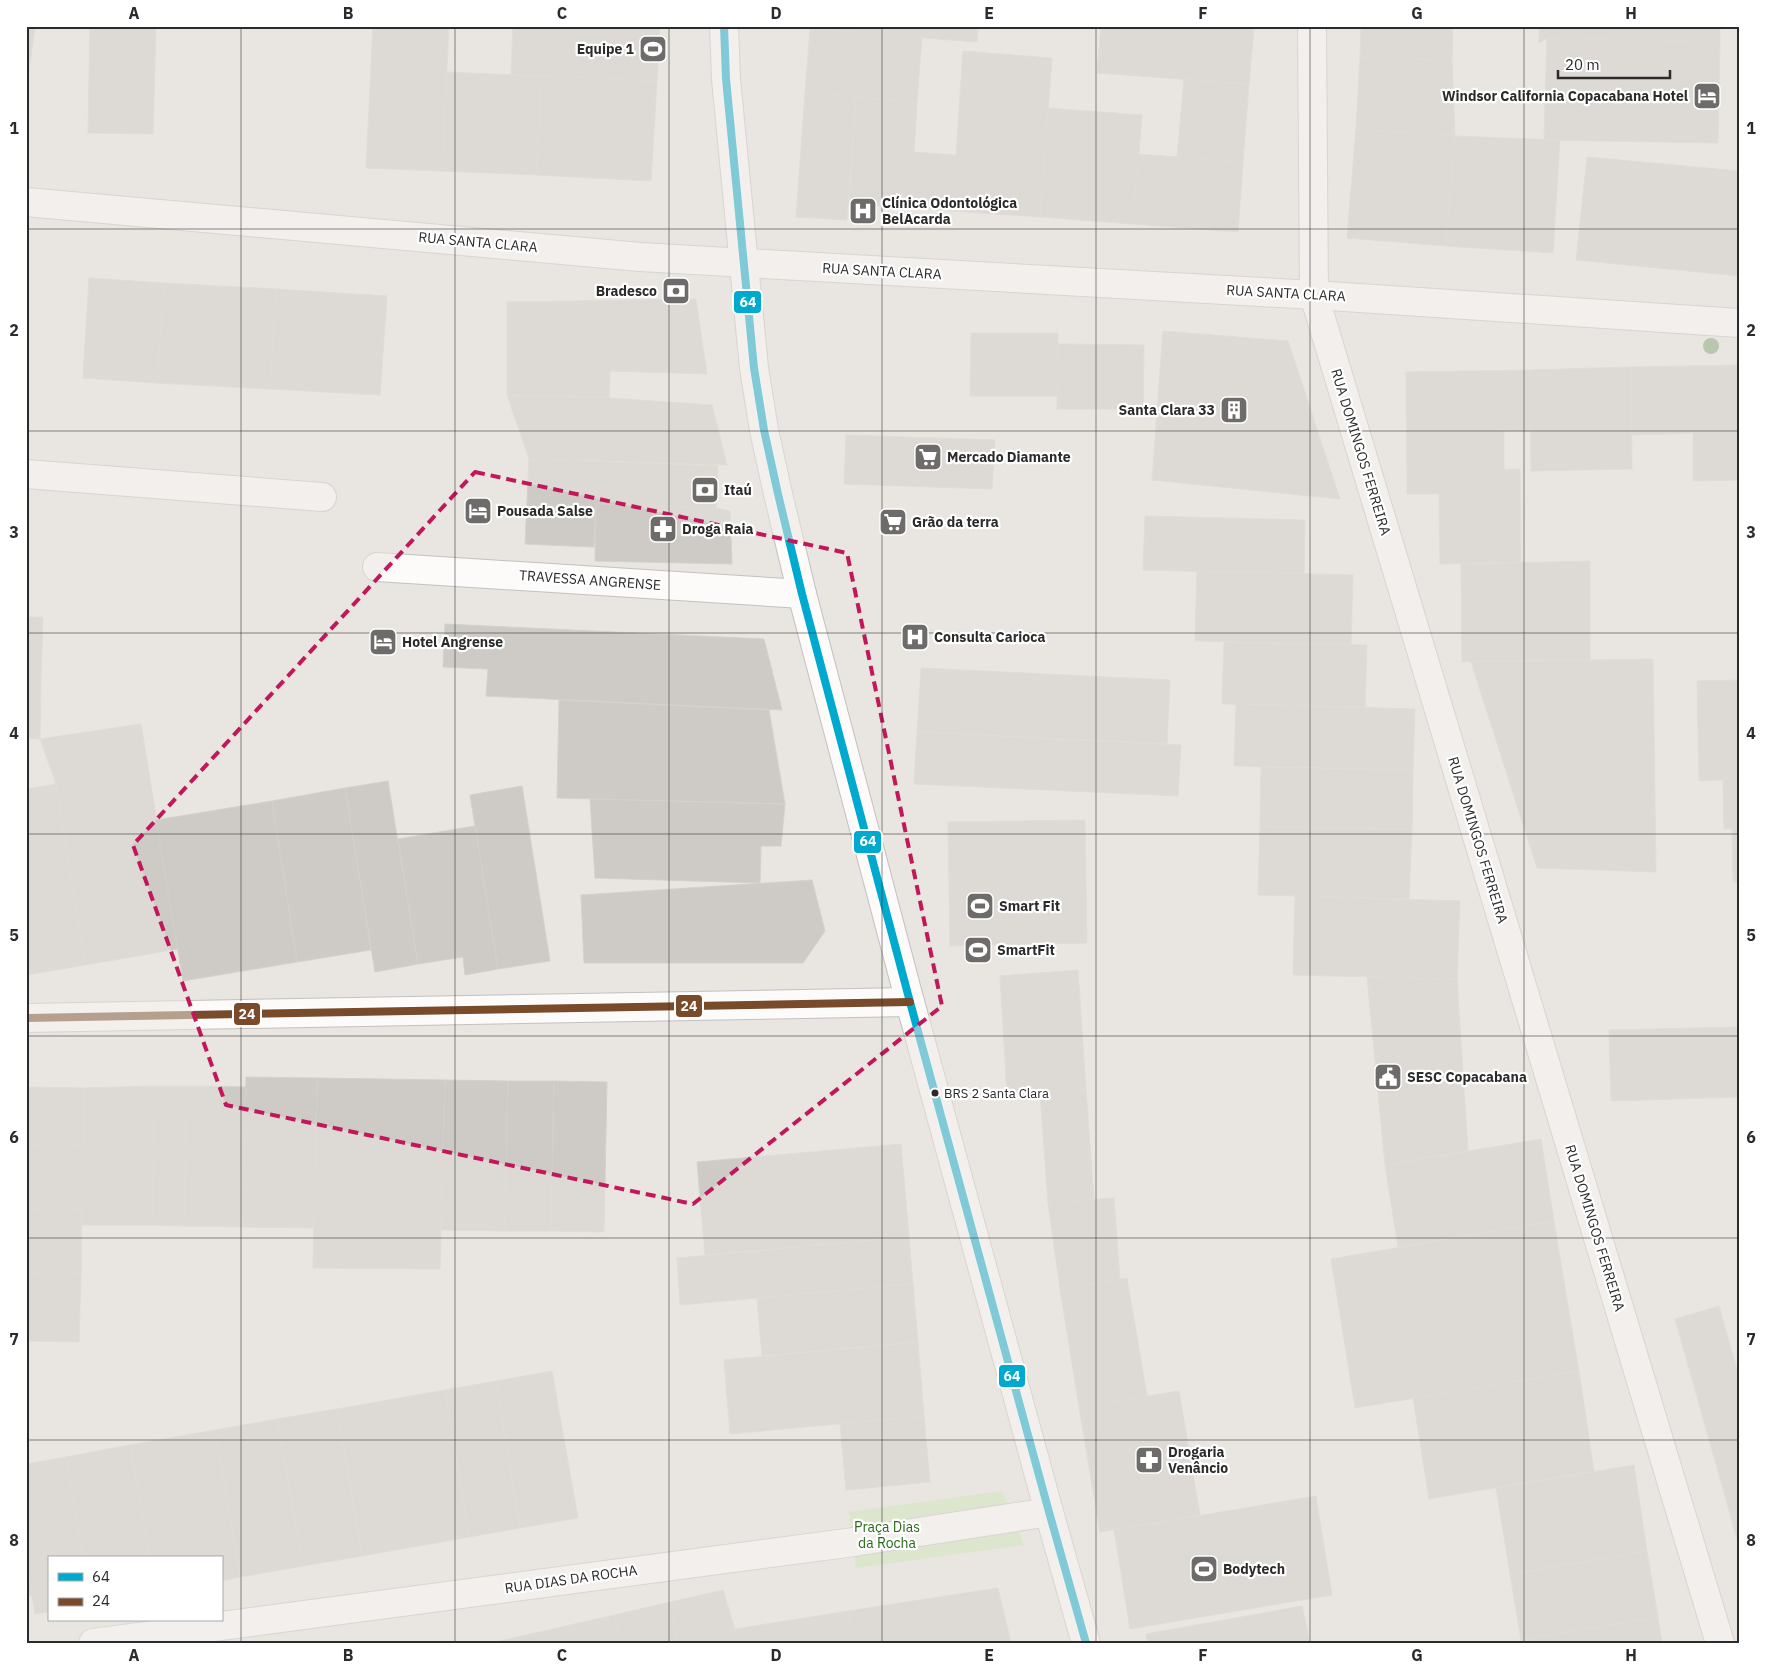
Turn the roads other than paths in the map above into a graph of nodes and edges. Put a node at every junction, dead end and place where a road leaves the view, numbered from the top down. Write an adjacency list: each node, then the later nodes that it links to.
1 (724, 26): 4 (street)
2 (1312, 26): 5 (street, RUA DOMINGOS FERREIRA)
3 (26, 202): 4 (street, RUA SANTA CLARA)
4 (744, 263): 5 (street, RUA SANTA CLARA); 10 (street)
5 (1314, 295): 6 (street, RUA SANTA CLARA); 16 (street, RUA DOMINGOS FERREIRA)
6 (1739, 323)
7 (26, 474): 8 (street)
8 (322, 497)
9 (377, 567): 10 (street, TRAVESSA ANGRENSE)
10 (802, 594): 11 (street)
11 (910, 1002): 12 (street); 13 (street)
12 (26, 1018)
13 (1049, 1512): 14 (street, RUA DIAS DA ROCHA); 15 (street)
14 (93, 1643)
15 (1086, 1643)
16 (1720, 1643)

